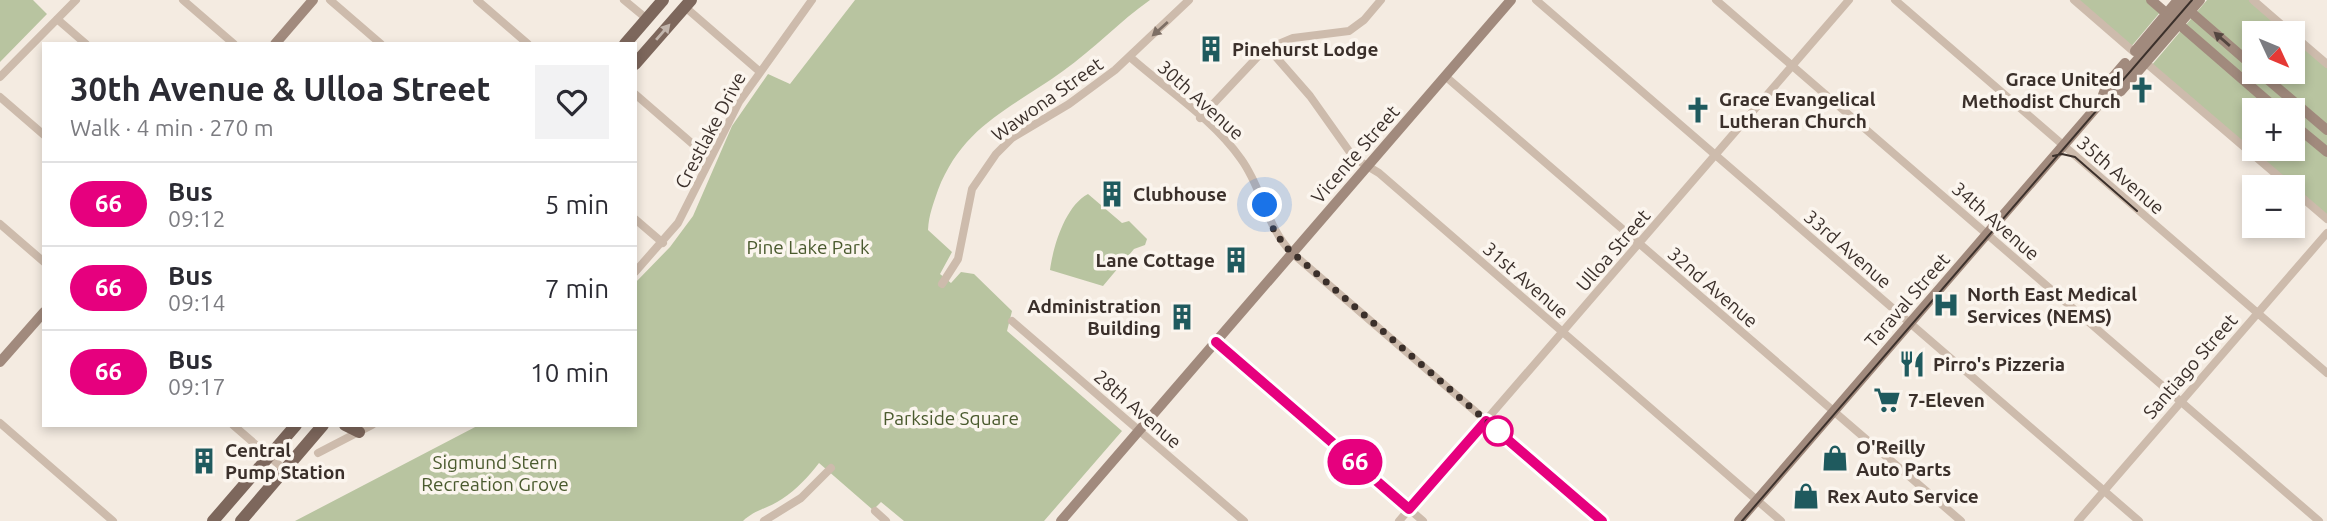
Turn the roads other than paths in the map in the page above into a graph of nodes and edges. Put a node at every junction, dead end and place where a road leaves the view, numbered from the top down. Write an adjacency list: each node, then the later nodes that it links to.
1 (76, 0): 22 (street)
2 (183, 0): 27 (street)
3 (313, 0): 28 (street)
4 (330, 0): 29 (street)
5 (477, 0): 30 (street)
6 (624, 0): 23 (street)
7 (663, 0): 23 (main road)
8 (812, 0): 41 (street, Crestlake Drive)
9 (1189, 0): 36 (street, Wawona Street, one-way to 36)
10 (1381, 0): 33 (street)
11 (1511, 0): 42 (street, Vicente Street)
12 (1536, 0): 55 (street, 33rd Avenue)
13 (1716, 0): 40 (street, 34th Avenue)
14 (1850, 0): 40 (street, Ulloa Street)
15 (1895, 0): 53 (street, 35th Avenue)
16 (2074, 0): 34 (street)
17 (2151, 0): 24 (street)
18 (2200, 0): 20 (street, Taraval Street)
19 (2253, 0): 25 (street)
20 (2182, 3): 24 (street, Taraval Street); 24 (street, Taraval Street); 35 (street, one-way to 20)
21 (688, 4): 37 (main road, one-way to 21); 41 (street)
22 (57, 19): 26 (street); 43 (street)
23 (647, 19): 31 (main road)
24 (2173, 19): 34 (street, Taraval Street); 38 (street, Taraval Street); 47 (street); 48 (street, Taraval Street)
25 (2277, 21)
26 (84, 42)
27 (232, 42)
28 (277, 42)
29 (379, 42)
30 (526, 42)
31 (627, 42)
32 (2305, 45): 39 (street)
33 (1268, 48): 49 (street); 57 (street, 31st Avenue)
34 (2134, 52): 48 (street, Taraval Street)
35 (2242, 56)
36 (1129, 57): 49 (street, 30th Avenue); 70 (street, Wawona Street)
37 (637, 62)
38 (2146, 63): 48 (street, Taraval Street); 58 (street)
39 (2327, 64)
40 (1792, 66): 55 (street, Ulloa Street); 64 (street, 34th Avenue)
41 (759, 71): 56 (street, Crestlake Drive)
42 (1445, 76): 57 (street, Vicente Street); 66 (street, 32nd Avenue)
43 (0, 77)
44 (2273, 84): 50 (street)
45 (637, 96): 56 (street)
46 (0, 97): 51 (street)
47 (2264, 98)
48 (2101, 101): 53 (street, Taraval Street)
49 (1200, 118): 67 (street, 30th Avenue)
50 (2327, 130)
51 (42, 133)
52 (2305, 133): 54 (street)
53 (2063, 146): 64 (street, Taraval Street); 71 (street, 35th Avenue)
54 (2327, 152)
55 (1716, 155): 66 (street, Ulloa Street); 74 (street, 33rd Avenue)
56 (710, 159): 65 (street, Crestlake Drive)
57 (1367, 166): 67 (street, Vicente Street); 75 (street, 31st Avenue)
58 (2277, 175)
59 (2305, 200): 60 (street)
60 (2327, 219)
61 (637, 221): 65 (street)
62 (0, 224): 68 (street)
63 (2327, 233): 71 (street, Santiago Street)
64 (1987, 234): 74 (street, Taraval Street); 79 (street, 34th Avenue)
65 (663, 243): 69 (street, Crestlake Drive)
66 (1639, 244): 75 (street, Ulloa Street); 80 (street, 32nd Avenue)
67 (1292, 253): 76 (street, Vicente Street); 81 (street, 30th Avenue)
68 (42, 259)
69 (637, 270)
70 (942, 284)
71 (2257, 313): 78 (street, 35th Avenue); 79 (street, Santiago Street)
72 (42, 314): 77 (street)
73 (1012, 321): 88 (street, 28th Avenue)
74 (1910, 323): 80 (street, Taraval Street); 94 (street, 33rd Avenue)
75 (1563, 332): 81 (street, Ulloa Street); 95 (street, 31st Avenue)
76 (1216, 342): 88 (street, Vicente Street); 96 (street)
77 (2, 356)
78 (2327, 373)
79 (2181, 401): 94 (street, Santiago Street); 113 (street, 34th Avenue)
80 (1834, 411): 95 (street, Taraval Street); 110 (street, 32nd Avenue)
81 (1486, 421): 96 (street, Ulloa Street); 107 (street, 30th Avenue)
82 (0, 423): 99 (street)
83 (235, 427): 91 (street)
84 (294, 427): 91 (main road)
85 (321, 427): 93 (main road)
86 (349, 427): 89 (main road)
87 (368, 427): 89 (street)
88 (1139, 431): 98 (street, Vicente Street); 104 (street, 28th Avenue)
89 (359, 432): 90 (street)
90 (318, 453)
91 (269, 456): 93 (street); 100 (main road)
92 (831, 468): 102 (street)
93 (285, 470): 101 (main road)
94 (2104, 491): 111 (street, Santiago Street); 112 (street, 33rd Avenue)
95 (1757, 500): 108 (street, Taraval Street); 109 (street, 31st Avenue)
96 (1409, 509): 105 (street, Ulloa Street); 106 (street)
97 (875, 511): 103 (street)
98 (1063, 520)
99 (113, 521)
100 (214, 521)
101 (241, 521)
102 (764, 521)
103 (886, 521)
104 (1244, 521)
105 (1399, 521)
106 (1423, 521)
107 (1602, 521)
108 (1739, 521)
109 (1781, 521)
110 (1961, 521)
111 (2078, 521)
112 (2139, 521)
113 (2319, 521)

